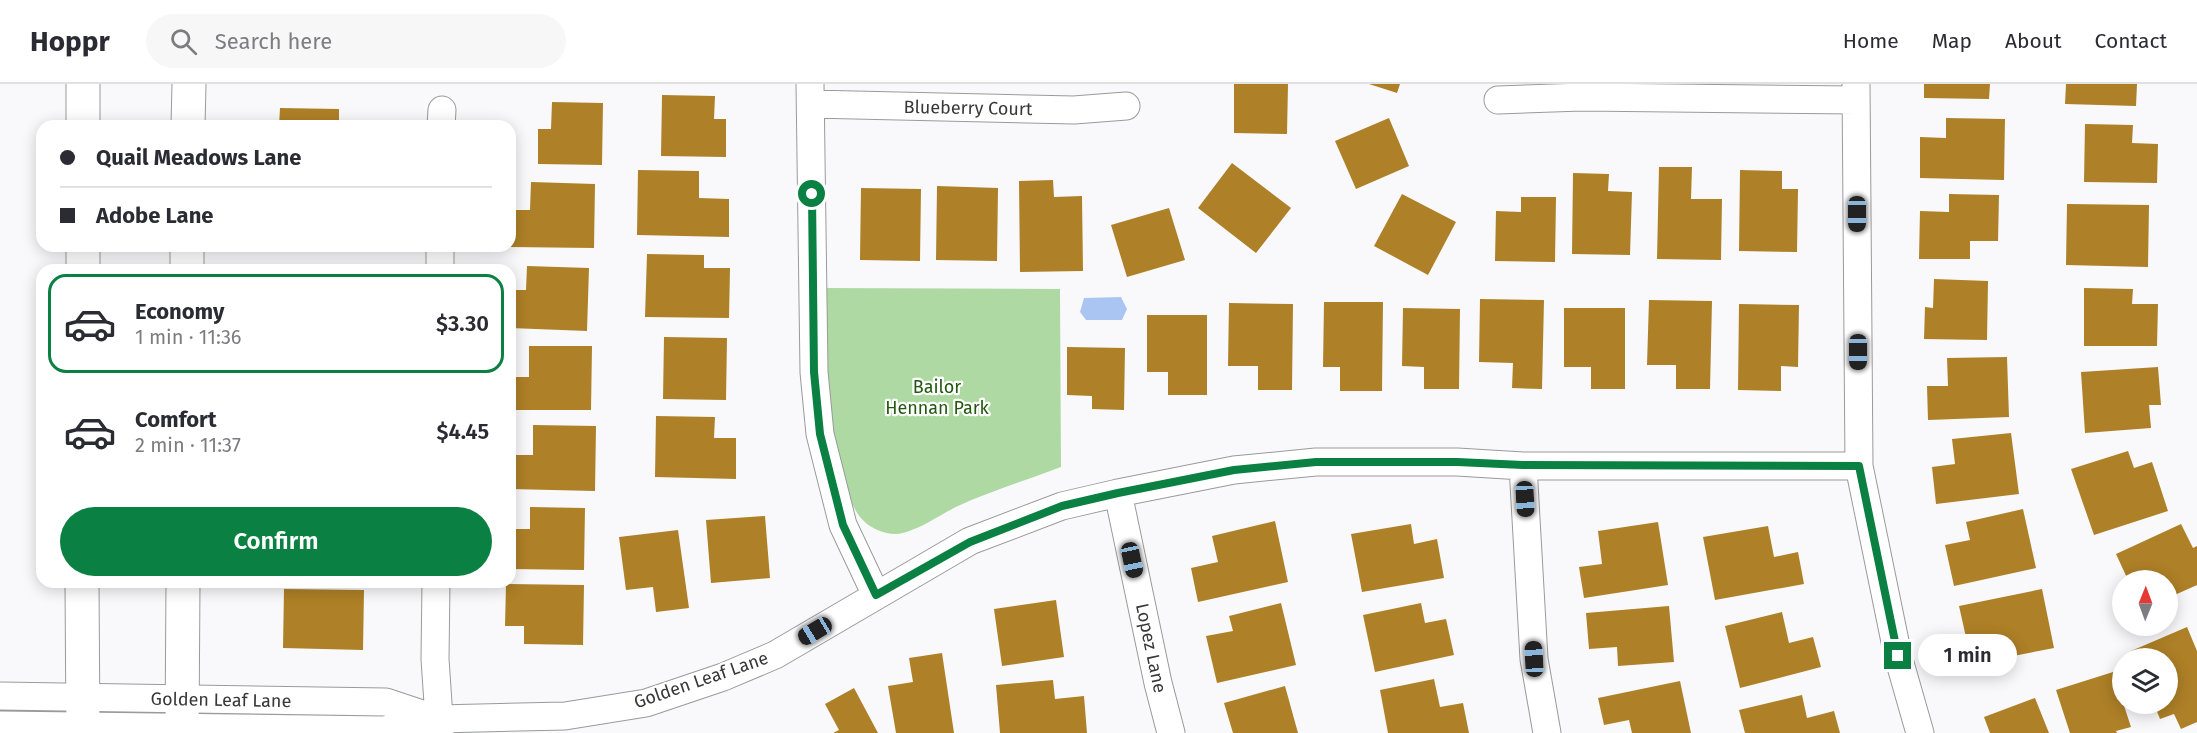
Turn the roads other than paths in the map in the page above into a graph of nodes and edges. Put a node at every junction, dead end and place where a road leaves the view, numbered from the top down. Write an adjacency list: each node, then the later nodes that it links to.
1 (83, 84): 7 (main road)
2 (189, 84): 8 (main road)
3 (1856, 92): 5 (street); 10 (street)
4 (811, 94): 6 (street, Blueberry Court); 15 (street)
5 (1498, 100)
6 (1126, 106)
7 (83, 120)
8 (188, 120)
9 (1523, 465): 10 (street, Golden Leaf Lane); 11 (street, Golden Leaf Lane); 22 (street)
10 (1859, 466): 23 (street)
11 (1118, 493): 15 (street, Golden Leaf Lane); 21 (street, Lopez Lane)
12 (82, 588): 17 (main road)
13 (183, 588): 18 (main road)
14 (436, 588): 20 (street)
15 (876, 595): 20 (street, Golden Leaf Lane)
16 (0, 696): 17 (street, Golden Leaf Lane)
17 (82, 719): 18 (street, Golden Leaf Lane); 19 (street, Golden Leaf Lane)
18 (182, 720): 20 (street, Golden Leaf Lane)
19 (0, 725)
20 (439, 726)
21 (1171, 733)
22 (1547, 733)
23 (1920, 733)

